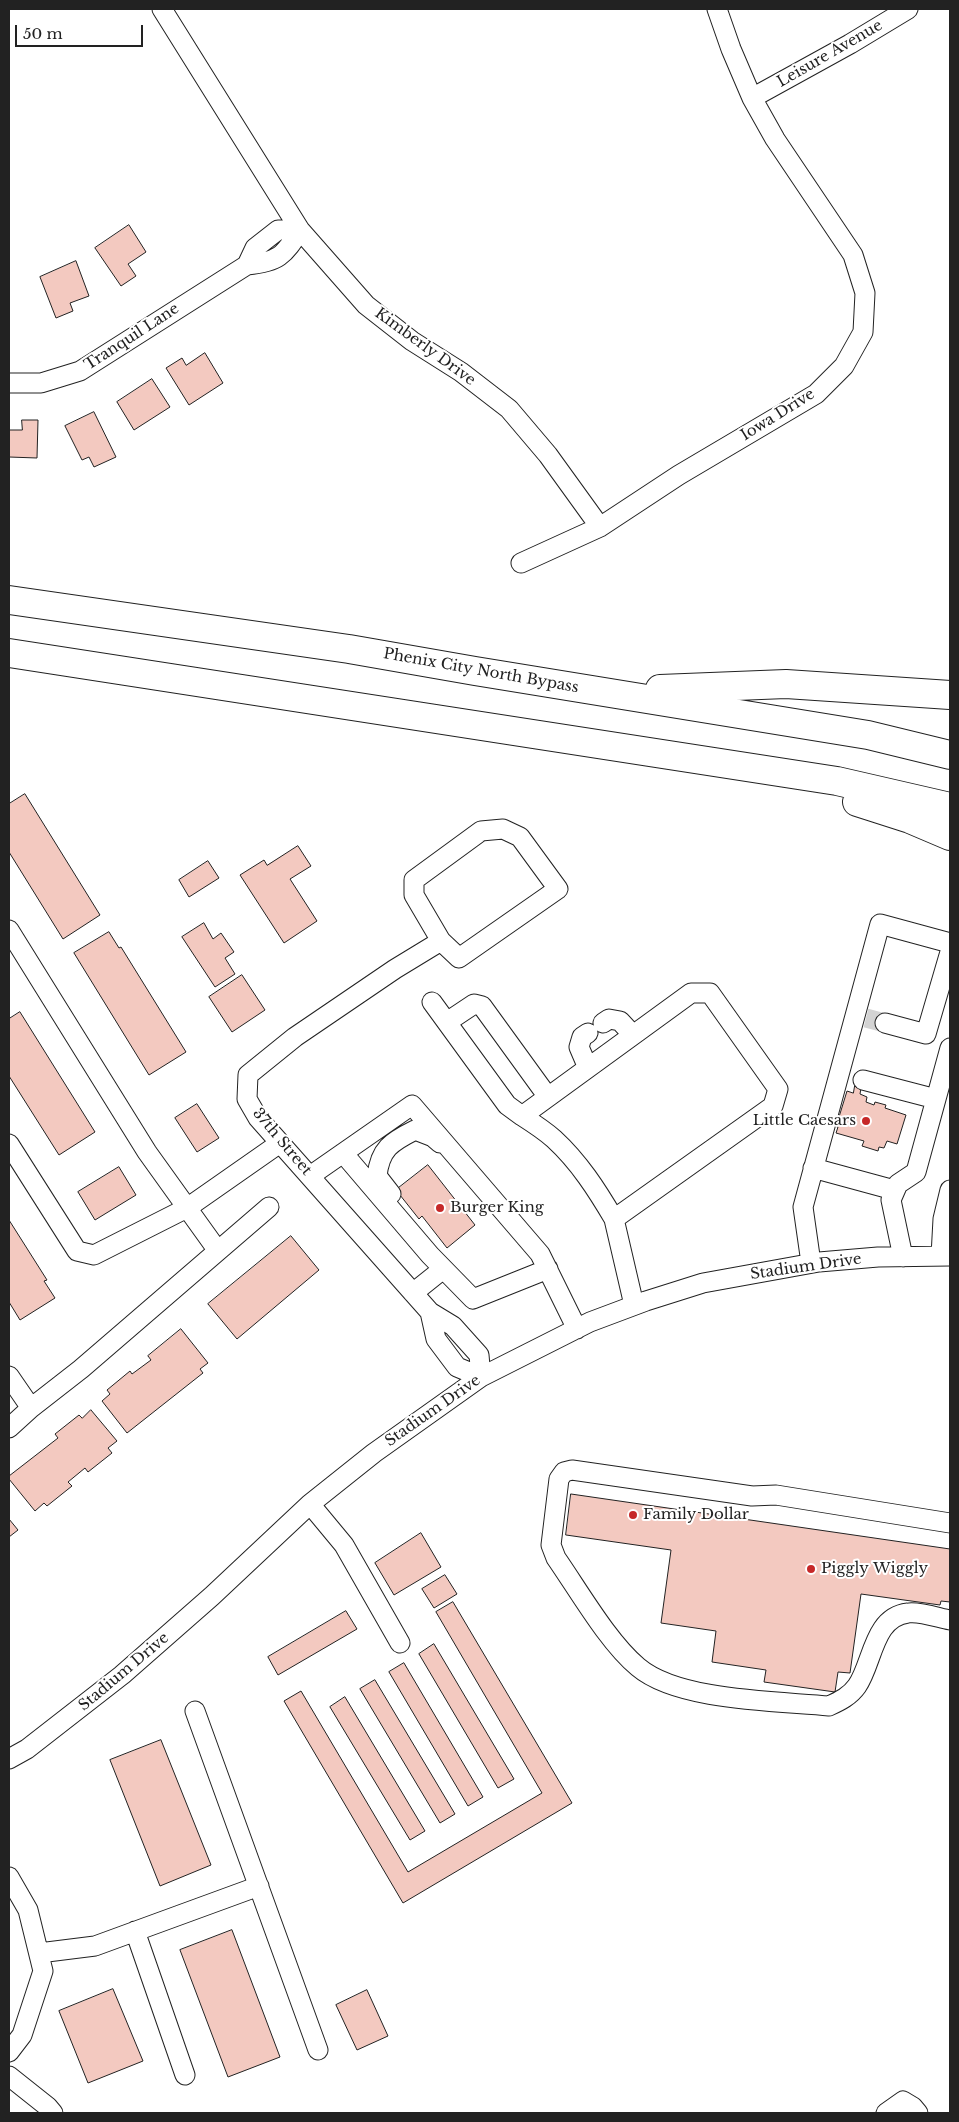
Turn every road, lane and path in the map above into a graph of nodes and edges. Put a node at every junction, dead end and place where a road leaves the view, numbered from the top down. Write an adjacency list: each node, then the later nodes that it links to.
1 (162, 9): 5 (street, Kimberly Drive)
2 (717, 9): 4 (street, Iowa Drive)
3 (908, 9): 4 (street, Leisure Avenue)
4 (752, 98): 7 (street, Iowa Drive)
5 (300, 230): 6 (street, Tranquil Lane); 7 (street, Kimberly Drive)
6 (9, 383)
7 (600, 526): 8 (street, Iowa Drive)
8 (522, 563)
9 (9, 600): 11 (highway, Phenix City North Bypass)
10 (9, 653): 13 (highway)
11 (601, 691): 12 (highway); 14 (highway, Phenix City North Bypass)
12 (950, 695)
13 (667, 753): 15 (highway); 16 (highway)
14 (950, 755)
15 (950, 807)
16 (950, 836)
17 (9, 930): 40 (street)
18 (441, 941): 18 (street); 32 (street, 37th Street)
19 (950, 943): 27 (street)
20 (950, 952): 23 (street)
21 (432, 1002): 22 (street)
22 (447, 1022): 28 (street); 30 (street)
23 (885, 1023)
24 (633, 1035): 26 (street); 26 (street); 41 (street)
25 (950, 1048): 29 (street)
26 (588, 1068): 28 (street)
27 (852, 1078): 29 (street); 35 (street)
28 (548, 1097): 30 (street)
29 (936, 1099): 37 (street)
30 (522, 1116): 41 (street)
31 (9, 1144): 40 (street)
32 (280, 1144): 36 (street, 37th Street); 40 (street)
33 (343, 1153): 34 (street); 36 (street); 45 (street)
34 (464, 1166): 45 (street); 47 (street)
35 (813, 1168): 37 (street); 46 (street)
36 (310, 1176): 48 (street, 37th Street)
37 (894, 1190): 44 (street)
38 (950, 1193): 43 (street)
39 (269, 1207): 42 (street)
40 (187, 1208): 42 (street)
41 (614, 1219): 49 (street)
42 (218, 1250): 53 (street)
43 (946, 1256): 44 (street, Stadium Drive)
44 (903, 1257): 46 (street, Stadium Drive)
45 (437, 1262): 47 (street); 48 (street)
46 (811, 1263): 49 (street, Stadium Drive)
47 (548, 1269): 50 (street)
48 (414, 1293): 52 (street, 37th Street)
49 (634, 1305): 50 (street, Stadium Drive)
50 (577, 1329): 52 (street, Stadium Drive)
51 (9, 1376): 53 (street)
52 (481, 1377): 55 (street, Stadium Drive)
53 (31, 1408): 54 (street)
54 (9, 1428)
55 (310, 1504): 58 (street); 60 (street, Stadium Drive)
56 (950, 1522): 57 (street)
57 (950, 1620)
58 (400, 1643)
59 (195, 1711): 62 (street)
60 (9, 1759)
61 (9, 1877): 64 (street)
62 (259, 1886): 63 (street); 65 (street)
63 (135, 1932): 64 (street); 67 (street)
64 (39, 1953): 66 (street)
65 (318, 2050)
66 (9, 2052)
67 (185, 2075)
68 (9, 2076): 69 (street)
69 (53, 2113)
70 (886, 2113): 71 (street)
71 (918, 2113)

